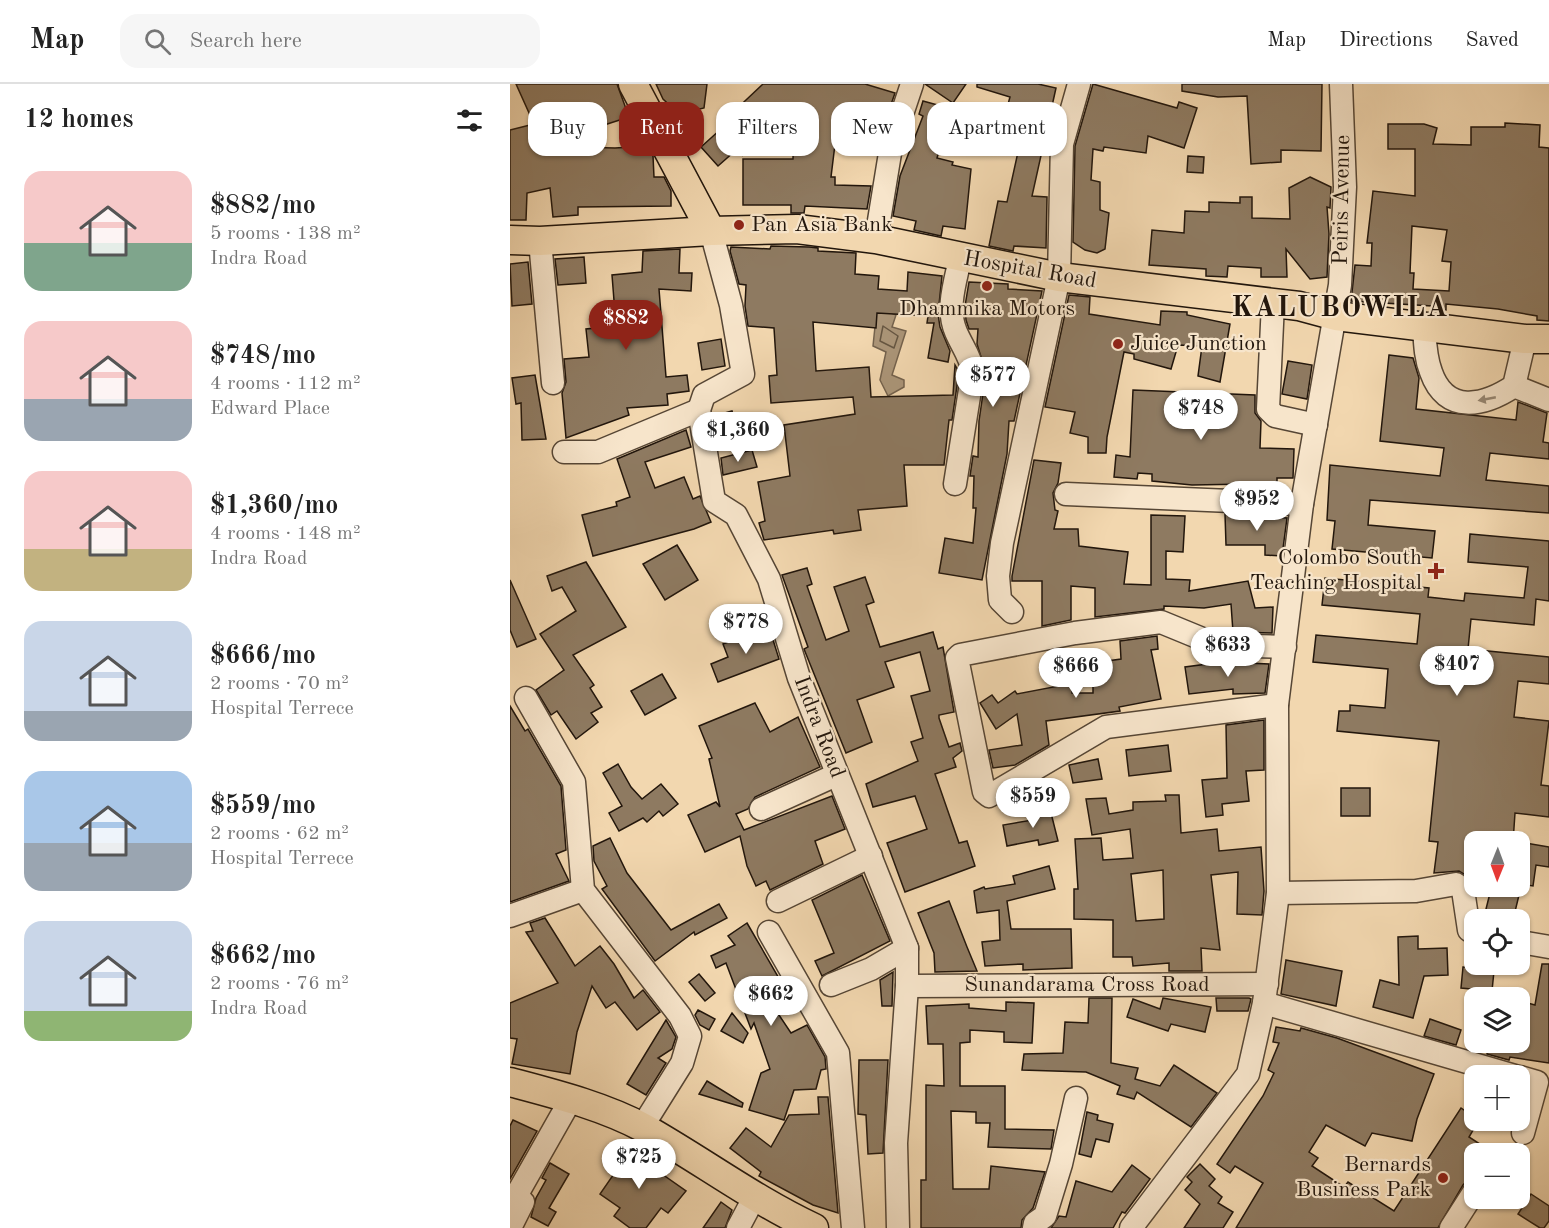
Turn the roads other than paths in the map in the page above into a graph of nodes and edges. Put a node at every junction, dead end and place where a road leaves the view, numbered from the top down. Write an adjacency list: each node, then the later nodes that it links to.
1 (633, 84): 5 (main road)
2 (912, 84): 6 (street)
3 (1079, 84): 10 (street)
4 (1341, 84): 12 (street, Peiris Avenue)
5 (711, 231): 6 (main road, Hospital Road); 8 (main road, Hospital Road); 18 (street)
6 (876, 239): 9 (main road, Hospital Road)
7 (510, 240): 8 (main road, Hospital Road)
8 (540, 241): 15 (street)
9 (960, 259): 10 (main road, Hospital Road); 21 (street)
10 (1059, 278): 11 (main road, Hospital Road); 24 (street)
11 (1273, 303): 12 (main road, Hospital Road); 19 (street)
12 (1336, 315): 13 (main road, Hospital Road); 19 (street, Peiris Avenue)
13 (1424, 326): 14 (main road, Hospital Road); 16 (street, one-way to 13)
14 (1537, 339): 16 (street)
15 (553, 383)
16 (1515, 386): 17 (street)
17 (1549, 400)
18 (699, 411): 20 (street); 28 (street, Indra Road)
19 (1316, 425): 23 (street, Peiris Avenue)
20 (564, 452)
21 (955, 484)
22 (1066, 494): 23 (street)
23 (1302, 504): 25 (street, Peiris Avenue)
24 (1012, 612)
25 (1285, 646): 27 (street, Peiris Avenue); 27 (street)
26 (526, 698): 31 (street)
27 (1277, 705): 32 (street, Peiris Avenue)
28 (836, 775): 29 (street); 30 (street, Indra Road)
29 (761, 809)
30 (871, 856): 33 (street); 39 (street, Indra Road)
31 (583, 890): 35 (street); 49 (street)
32 (1278, 893): 34 (street); 42 (street, Peiris Avenue)
33 (778, 901)
34 (1465, 909)
35 (510, 916)
36 (770, 932): 55 (street)
37 (1530, 944): 38 (street)
38 (1549, 947)
39 (907, 948): 40 (street); 41 (street, Indra Road)
40 (831, 985)
41 (907, 986): 42 (street, Sunandarama Cross Road); 56 (street, Indra Road)
42 (1265, 993): 43 (street, Sunandarama Cross Road); 58 (street, Peiris Avenue)
43 (1484, 1065)
44 (1530, 1080): 48 (street)
45 (510, 1082): 47 (main road)
46 (1076, 1098): 57 (street)
47 (571, 1099): 49 (main road); 52 (street)
48 (1530, 1108)
49 (642, 1127): 50 (main road)
50 (755, 1196): 53 (street); 54 (main road)
51 (1464, 1208): 59 (street)
52 (510, 1227)
53 (738, 1228)
54 (814, 1228)
55 (853, 1228)
56 (898, 1228)
57 (1034, 1228)
58 (1131, 1228)
59 (1451, 1228)

